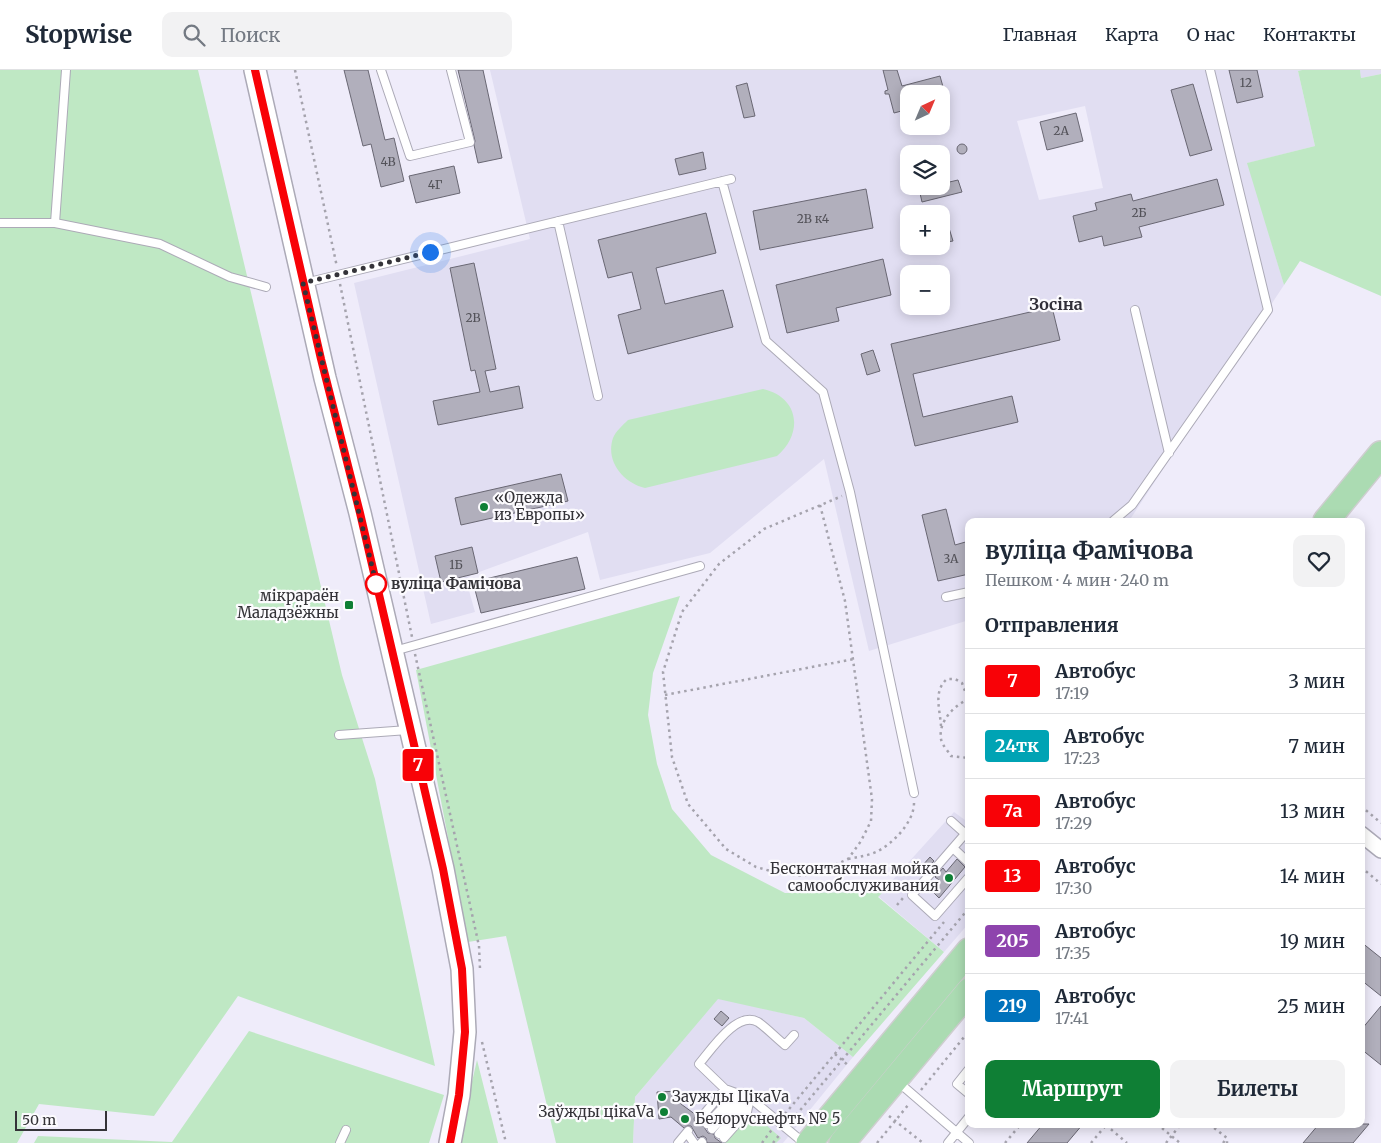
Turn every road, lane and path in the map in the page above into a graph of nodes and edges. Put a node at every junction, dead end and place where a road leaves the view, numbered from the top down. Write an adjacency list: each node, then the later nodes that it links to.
1 (66, 70): 9 (lane)
2 (255, 70): 11 (main road)
3 (295, 70): 10 (path)
4 (381, 70): 5 (lane)
5 (450, 70)
6 (1210, 70): 15 (lane)
7 (558, 221): 10 (lane); 14 (lane); 17 (lane)
8 (0, 223): 9 (lane)
9 (55, 223): 12 (lane)
10 (338, 274): 11 (lane); 24 (path)
11 (303, 283): 25 (main road)
12 (266, 287)
13 (1135, 310): 15 (lane)
14 (598, 396)
15 (1169, 453): 19 (lane)
16 (1381, 454): 20 (highway)
17 (850, 492): 18 (path); 34 (lane)
18 (820, 505): 26 (path); 28 (path)
19 (1117, 518)
20 (1328, 518)
21 (700, 566): 24 (lane)
22 (965, 593): 23 (lane)
23 (946, 598)
24 (413, 645): 25 (lane); 51 (path)
25 (392, 651): 31 (main road)
26 (854, 658): 28 (path); 44 (path)
27 (965, 691): 30 (path)
28 (665, 695): 44 (path)
29 (965, 700): 30 (path)
30 (942, 727): 33 (path)
31 (410, 730): 32 (lane); 78 (main road)
32 (339, 735)
33 (965, 758)
34 (914, 793): 44 (path)
35 (1365, 809): 37 (path)
36 (951, 821): 38 (lane)
37 (1381, 823)
38 (965, 834)
39 (1365, 837): 42 (street)
40 (965, 838): 41 (lane)
41 (953, 848): 43 (lane); 46 (lane)
42 (1381, 850)
43 (965, 858)
44 (848, 859)
45 (1365, 870): 47 (path)
46 (965, 882)
47 (1381, 884)
48 (965, 913): 65 (path)
49 (950, 915): 63 (path)
50 (965, 956): 84 (highway)
51 (480, 976)
52 (965, 995): 57 (highway)
53 (482, 1034): 79 (path)
54 (794, 1035): 58 (lane)
55 (965, 1036): 60 (path)
56 (965, 1074): 59 (lane)
57 (895, 1080): 60 (lane); 85 (highway)
58 (725, 1089): 61 (lane); 62 (lane)
59 (965, 1091)
60 (915, 1096): 73 (lane); 86 (path)
61 (750, 1098): 61 (lane); 63 (lane)
62 (700, 1118)
63 (779, 1121): 65 (lane); 81 (path)
64 (965, 1122): 73 (lane)
65 (786, 1127): 82 (path); 83 (lane)
66 (1018, 1128): 89 (path)
67 (1103, 1128): 90 (path)
68 (1110, 1128): 91 (path)
69 (1162, 1128): 74 (path)
70 (1178, 1128): 74 (path)
71 (1215, 1128): 75 (path)
72 (346, 1130): 77 (lane)
73 (956, 1132): 87 (lane); 88 (lane)
74 (1172, 1136): 92 (path); 93 (path)
75 (1227, 1138): 94 (path); 95 (path)
76 (697, 1141): 80 (lane)
77 (340, 1143)
78 (450, 1143)
79 (506, 1143)
80 (678, 1143)
81 (762, 1143)
82 (773, 1143)
83 (804, 1143)
84 (809, 1143)
85 (842, 1143)
86 (877, 1143)
87 (948, 1143)
88 (969, 1143)
89 (1005, 1143)
90 (1091, 1143)
91 (1127, 1143)
92 (1166, 1143)
93 (1180, 1143)
94 (1223, 1143)
95 (1227, 1143)

